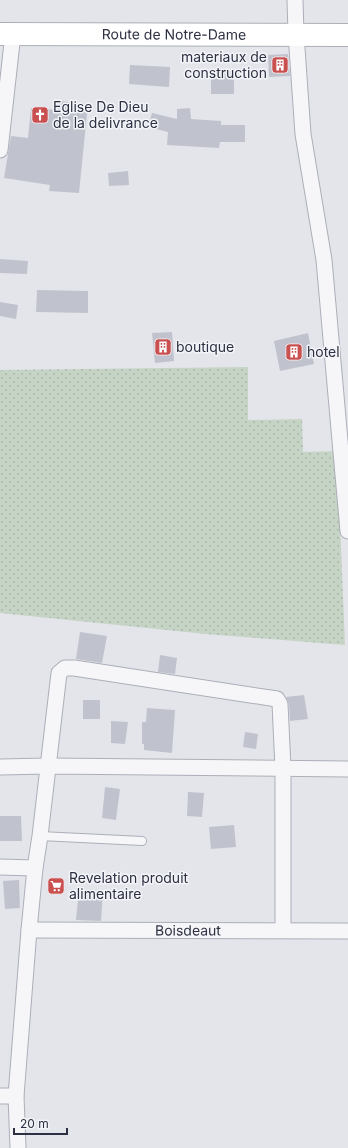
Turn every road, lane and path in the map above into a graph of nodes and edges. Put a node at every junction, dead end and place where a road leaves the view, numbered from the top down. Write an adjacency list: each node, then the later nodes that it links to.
1 (295, 0): 4 (street)
2 (6, 34): 4 (street, Route de Notre-Dame); 5 (street)
3 (348, 35): 4 (street, Route de Notre-Dame)
4 (297, 48): 6 (street)
5 (0, 150)
6 (348, 531)
7 (48, 766): 8 (street); 9 (street); 9 (street); 11 (street)
8 (0, 767)
9 (283, 768): 10 (street); 16 (street)
10 (348, 769)
11 (40, 836): 12 (lane); 14 (street)
12 (142, 841)
13 (0, 867): 14 (street)
14 (35, 868): 15 (street)
15 (29, 930): 16 (street, Boisdeaut); 19 (street)
16 (283, 930): 17 (street, Boisdeaut)
17 (348, 931)
18 (0, 1096): 19 (street)
19 (16, 1096): 20 (street)
20 (18, 1148)

